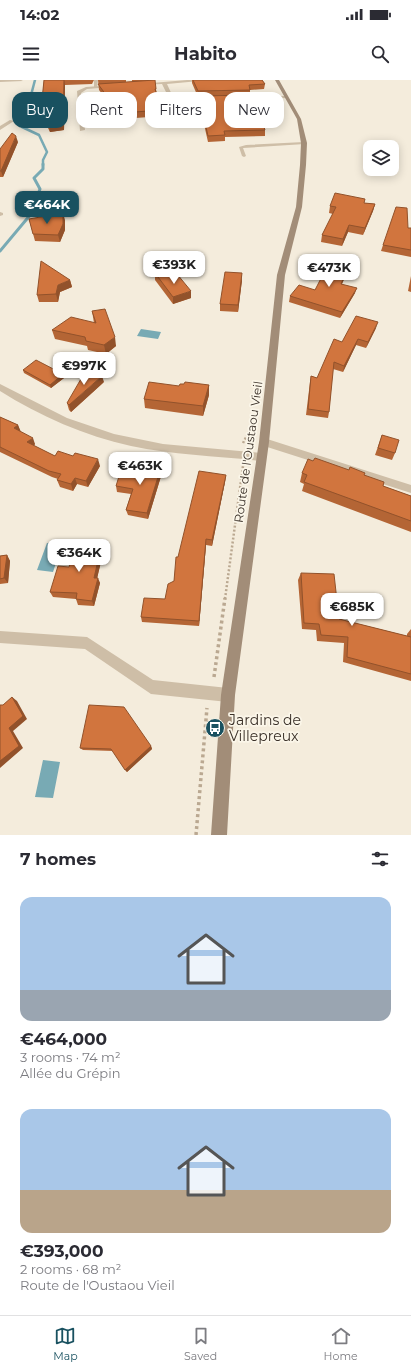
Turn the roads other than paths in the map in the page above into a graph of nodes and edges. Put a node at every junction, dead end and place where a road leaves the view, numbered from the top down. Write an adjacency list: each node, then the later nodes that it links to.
1 (96, 80): 9 (lane)
2 (208, 80): 6 (street)
3 (277, 80): 11 (street, Route de l'Oustaou Vieil)
4 (21, 81): 5 (lane)
5 (0, 82)
6 (164, 83): 7 (street); 10 (street)
7 (136, 84)
8 (117, 85): 9 (street)
9 (96, 87): 14 (street)
10 (167, 92)
11 (286, 97): 15 (street, Route de l'Oustaou Vieil)
12 (12, 121): 13 (street)
13 (0, 128)
14 (82, 130)
15 (304, 143): 16 (lane); 18 (street, Route de l'Oustaou Vieil)
16 (244, 156)
17 (0, 388): 19 (street)
18 (264, 442): 19 (street, Route de l'Oustaou Vieil); 20 (street)
19 (261, 458): 22 (street, Route de l'Oustaou Vieil)
20 (411, 489)
21 (0, 637): 22 (street)
22 (228, 695): 23 (street, Route de l'Oustaou Vieil)
23 (219, 835)

